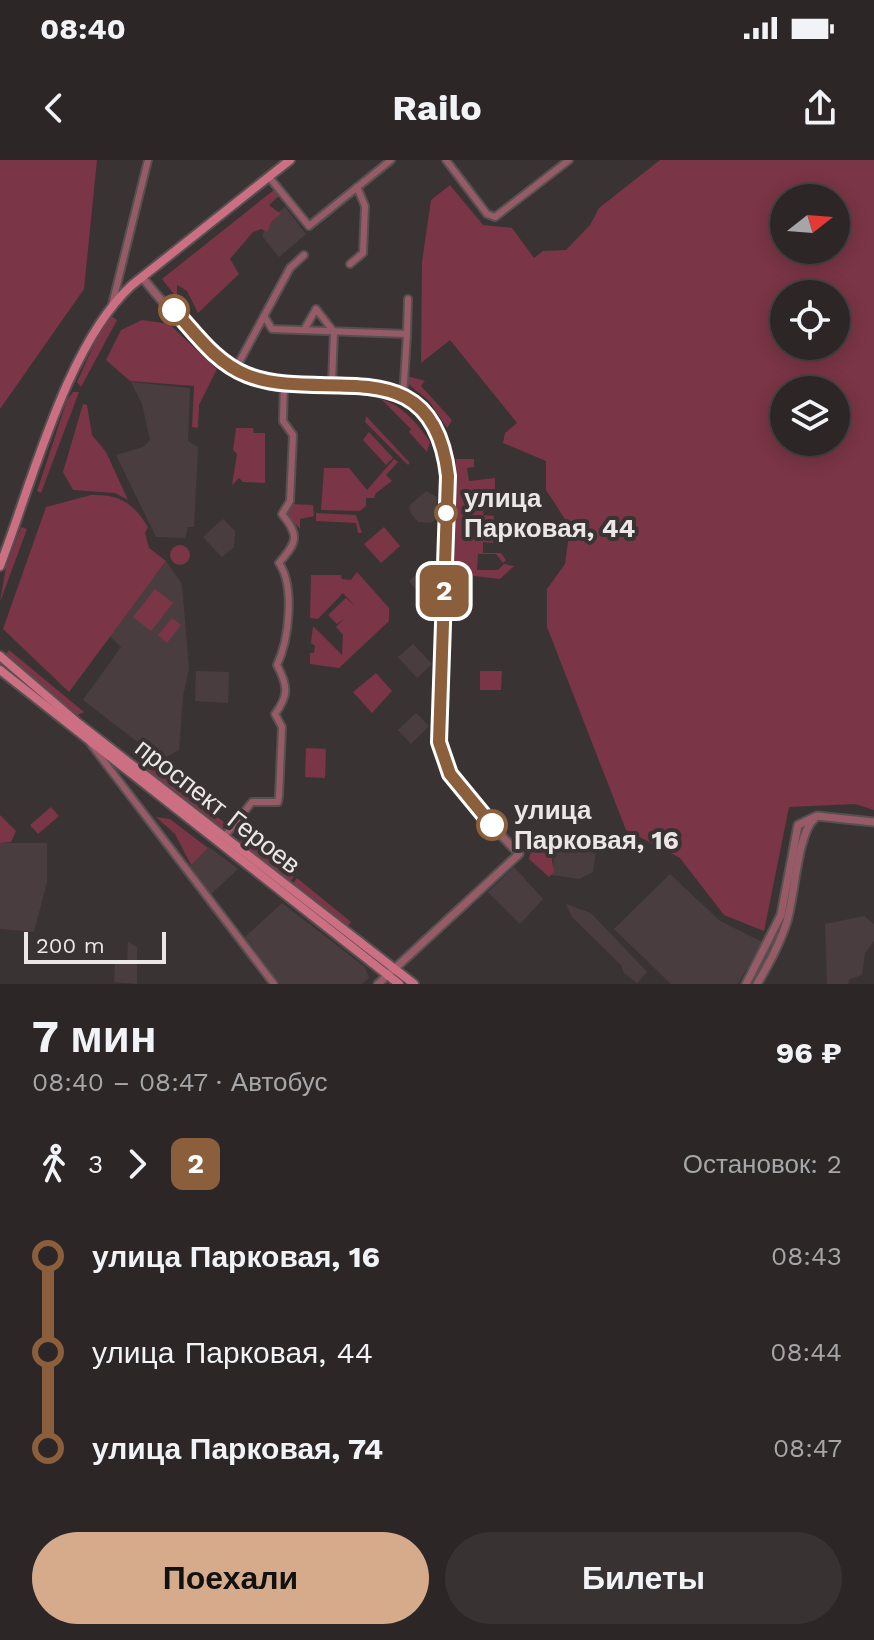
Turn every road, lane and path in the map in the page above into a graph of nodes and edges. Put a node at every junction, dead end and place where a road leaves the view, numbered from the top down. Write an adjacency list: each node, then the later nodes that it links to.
1 (148, 160): 10 (street)
2 (290, 160): 6 (main road)
3 (391, 160): 7 (street)
4 (446, 160): 5 (street)
5 (569, 160)
6 (269, 177): 7 (street); 11 (main road)
7 (357, 187): 9 (street)
8 (304, 255): 15 (street)
9 (350, 264)
10 (118, 276): 12 (street); 14 (street)
11 (142, 277): 12 (main road); 21 (street)
12 (132, 285): 14 (main road)
13 (408, 299): 20 (street)
14 (112, 305): 25 (main road)
15 (264, 316): 16 (street); 17 (street)
16 (257, 328): 17 (street); 21 (street)
17 (272, 329): 18 (street)
18 (304, 330): 19 (street); 19 (street)
19 (334, 332): 20 (street); 23 (street)
20 (407, 334): 24 (street)
21 (235, 370): 22 (street)
22 (284, 383): 23 (street); 31 (street)
23 (332, 383): 24 (street)
24 (403, 398): 32 (street)
25 (0, 566)
26 (0, 656): 31 (main road, проспект Героев)
27 (0, 670): 28 (main road, проспект Героев)
28 (90, 743): 32 (main road, проспект Героев); 33 (street, проспект Героев)
29 (817, 816): 30 (street); 37 (street); 38 (street)
30 (874, 822)
31 (224, 837): 32 (main road, проспект Героев)
32 (391, 972): 34 (street); 35 (main road, проспект Героев); 36 (main road, проспект Героев)
33 (274, 984)
34 (378, 984)
35 (399, 984)
36 (414, 984)
37 (746, 984)
38 (757, 984)

